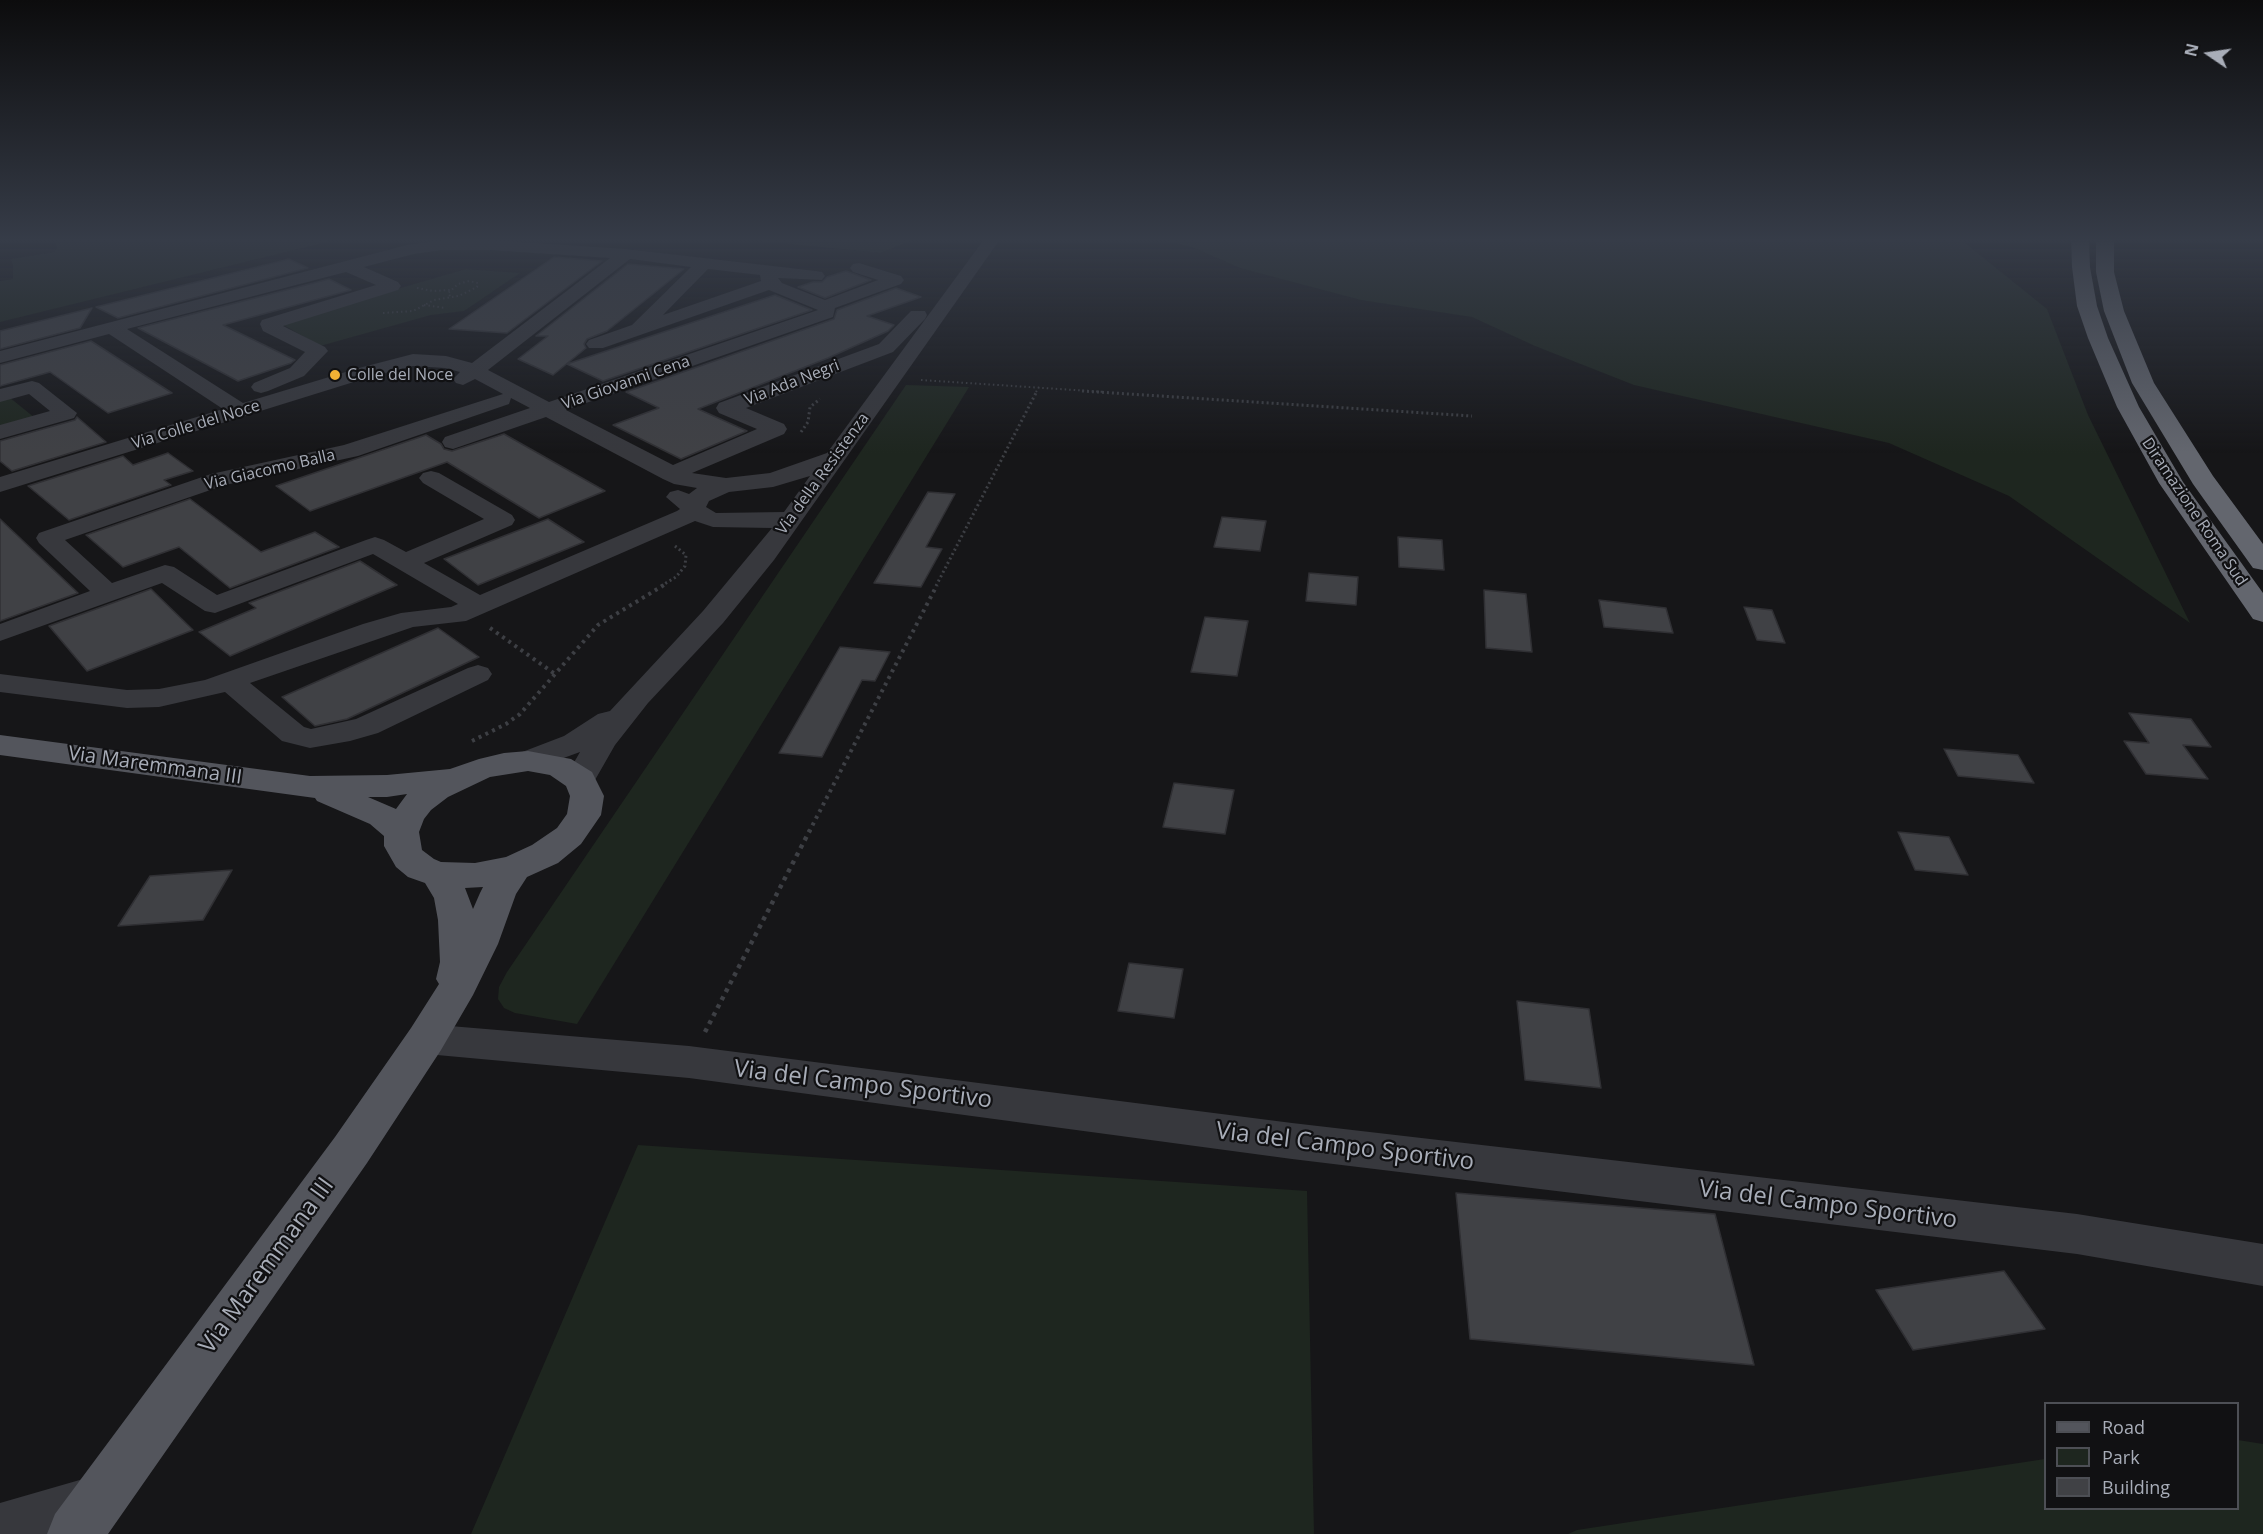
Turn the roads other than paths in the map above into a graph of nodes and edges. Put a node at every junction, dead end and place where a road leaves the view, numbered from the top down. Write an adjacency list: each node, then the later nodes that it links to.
1 (182, 310): 11 (street)
2 (316, 310): 17 (street)
3 (553, 310): 15 (street)
4 (657, 310): 12 (street)
5 (689, 310): 12 (street)
6 (827, 310): 20 (street, Via Giovanni Cena)
7 (922, 310): 24 (street, Via Ada Negri)
8 (942, 310): 23 (street, Via della Resistenza)
9 (2088, 310): 36 (highway, Diramazione Roma Sud)
10 (2114, 310): 33 (highway, Diramazione Roma Sud)
11 (112, 328): 14 (street); 17 (street)
12 (636, 331): 13 (street)
13 (596, 344)
14 (0, 357)
15 (468, 375): 18 (street, Via Colle del Noce); 19 (street, Via Colle del Noce); 20 (street, Via Colle del Noce)
16 (0, 396): 21 (street)
17 (221, 400): 19 (street)
18 (502, 400): 20 (street, Via Colle del Noce); 34 (street, Via Giacomo Balla)
19 (240, 411): 27 (street, Via Colle del Noce)
20 (539, 412): 22 (street, Via Giovanni Cena); 24 (street, Via Colle del Noce); 29 (street, Via Colle del Noce)
21 (0, 432)
22 (453, 442)
23 (835, 458): 26 (street, Via Colle del Noce); 28 (street, Via della Resistenza)
24 (671, 474): 26 (street, Via Colle del Noce)
25 (431, 478): 32 (street)
26 (742, 485): 28 (street, Via Colle del Noce); 29 (street, Via Colle del Noce); 29 (street)
27 (0, 486)
28 (806, 498): 30 (street, Via della Resistenza)
29 (714, 516): 30 (street, Via Colle del Noce); 31 (street, Via Colle del Noce); 35 (street)
30 (791, 518): 31 (street, Via della Resistenza)
31 (765, 555): 41 (street, Via della Resistenza)
32 (405, 562): 34 (street); 35 (street)
33 (2263, 562)
34 (108, 594): 37 (street)
35 (472, 608): 39 (street)
36 (2263, 613)
37 (0, 633)
38 (478, 674): 39 (street)
39 (229, 681): 40 (street)
40 (0, 683)
41 (638, 697): 43 (street, Via della Resistenza); 45 (street, Via della Resistenza)
42 (0, 745): 46 (main road, Via Maremmana III)
43 (528, 761): 44 (main road, Via Maremmana III); 45 (main road, Via Maremmana III)
44 (455, 778): 46 (main road, Via Maremmana III); 47 (main road, Via Maremmana III)
45 (580, 780): 48 (main road)
46 (310, 787): 47 (main road, Via Maremmana III)
47 (402, 832): 49 (main road)
48 (514, 868): 49 (main road); 50 (main road, Via Maremmana III)
49 (439, 874): 50 (main road, Via Maremmana III)
50 (453, 995): 51 (main road, Via Maremmana III)
51 (426, 1039): 52 (street, Via del Campo Sportivo); 53 (main road, Via Maremmana III)
52 (2263, 1266)
53 (87, 1517): 54 (street)
54 (0, 1530)

